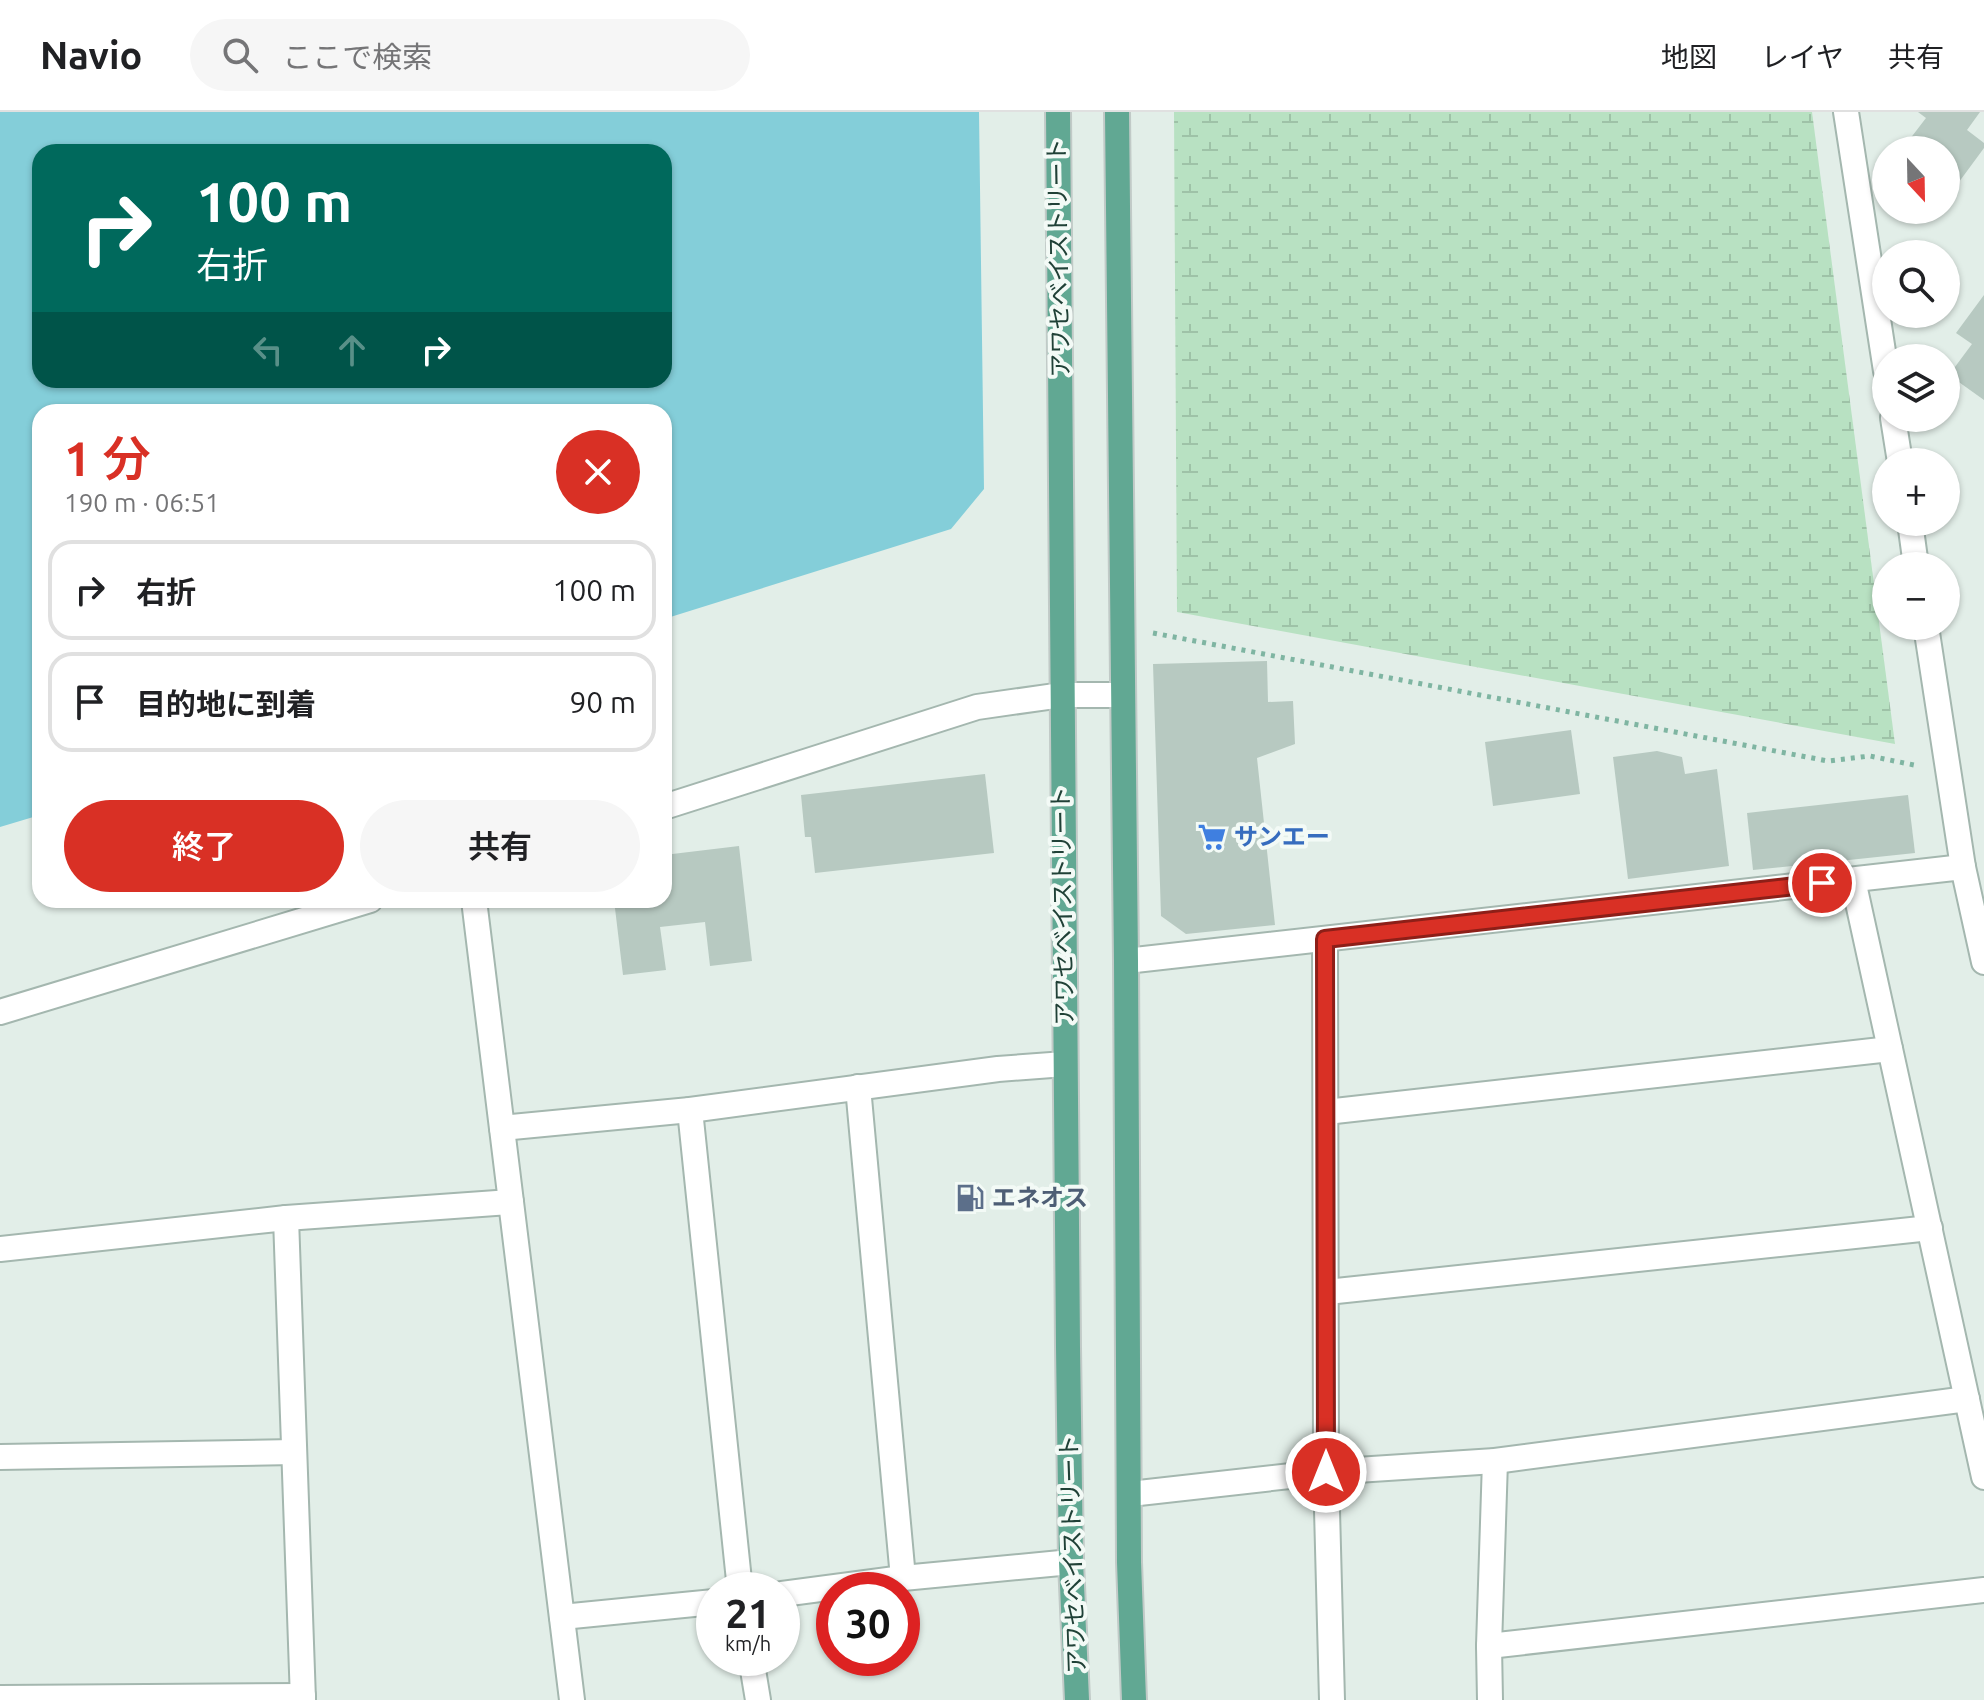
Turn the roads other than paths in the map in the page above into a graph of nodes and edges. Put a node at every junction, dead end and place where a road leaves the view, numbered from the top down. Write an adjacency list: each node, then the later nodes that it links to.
1 (1058, 112): 6 (main road, アワセベイストリート)
2 (1117, 112): 7 (main road)
3 (1846, 112): 4 (street)
4 (1882, 344)
5 (1928, 640): 9 (street)
6 (1062, 695): 7 (street); 8 (street); 18 (main road, アワセベイストリート)
7 (1123, 695): 14 (main road)
8 (672, 804)
9 (1963, 867): 10 (street); 15 (street)
10 (1853, 880): 13 (street); 17 (street)
11 (344, 908): 16 (street)
12 (475, 908): 22 (street)
13 (1325, 939): 14 (street); 21 (street)
14 (1126, 961): 34 (main road)
15 (1984, 962)
16 (0, 1012)
17 (1890, 1049): 21 (street); 25 (street)
18 (1065, 1064): 19 (street); 35 (main road, アワセベイストリート)
19 (858, 1087): 20 (street); 37 (street)
20 (690, 1110): 22 (street); 36 (street)
21 (1326, 1112): 27 (street)
22 (502, 1128): 23 (street)
23 (511, 1202): 24 (street); 41 (street)
24 (286, 1218): 26 (street); 29 (street)
25 (1930, 1228): 27 (street); 28 (street)
26 (0, 1249)
27 (1327, 1292): 32 (street)
28 (1967, 1399): 31 (street); 33 (street)
29 (294, 1452): 30 (street); 45 (street)
30 (0, 1457)
31 (1495, 1461): 32 (street); 42 (street)
32 (1326, 1472): 34 (street); 50 (street)
33 (1984, 1477)
34 (1130, 1494): 49 (main road)
35 (1071, 1562): 38 (street); 48 (main road, アワセベイストリート)
36 (738, 1572)
37 (902, 1572)
38 (920, 1576)
39 (1984, 1590): 42 (street)
40 (696, 1604): 41 (street)
41 (562, 1617): 46 (street)
42 (1489, 1646): 51 (street)
43 (754, 1676): 47 (street)
44 (0, 1698): 45 (street)
45 (303, 1698)
46 (572, 1700)
47 (758, 1700)
48 (1077, 1700)
49 (1134, 1700)
50 (1332, 1700)
51 (1490, 1700)

